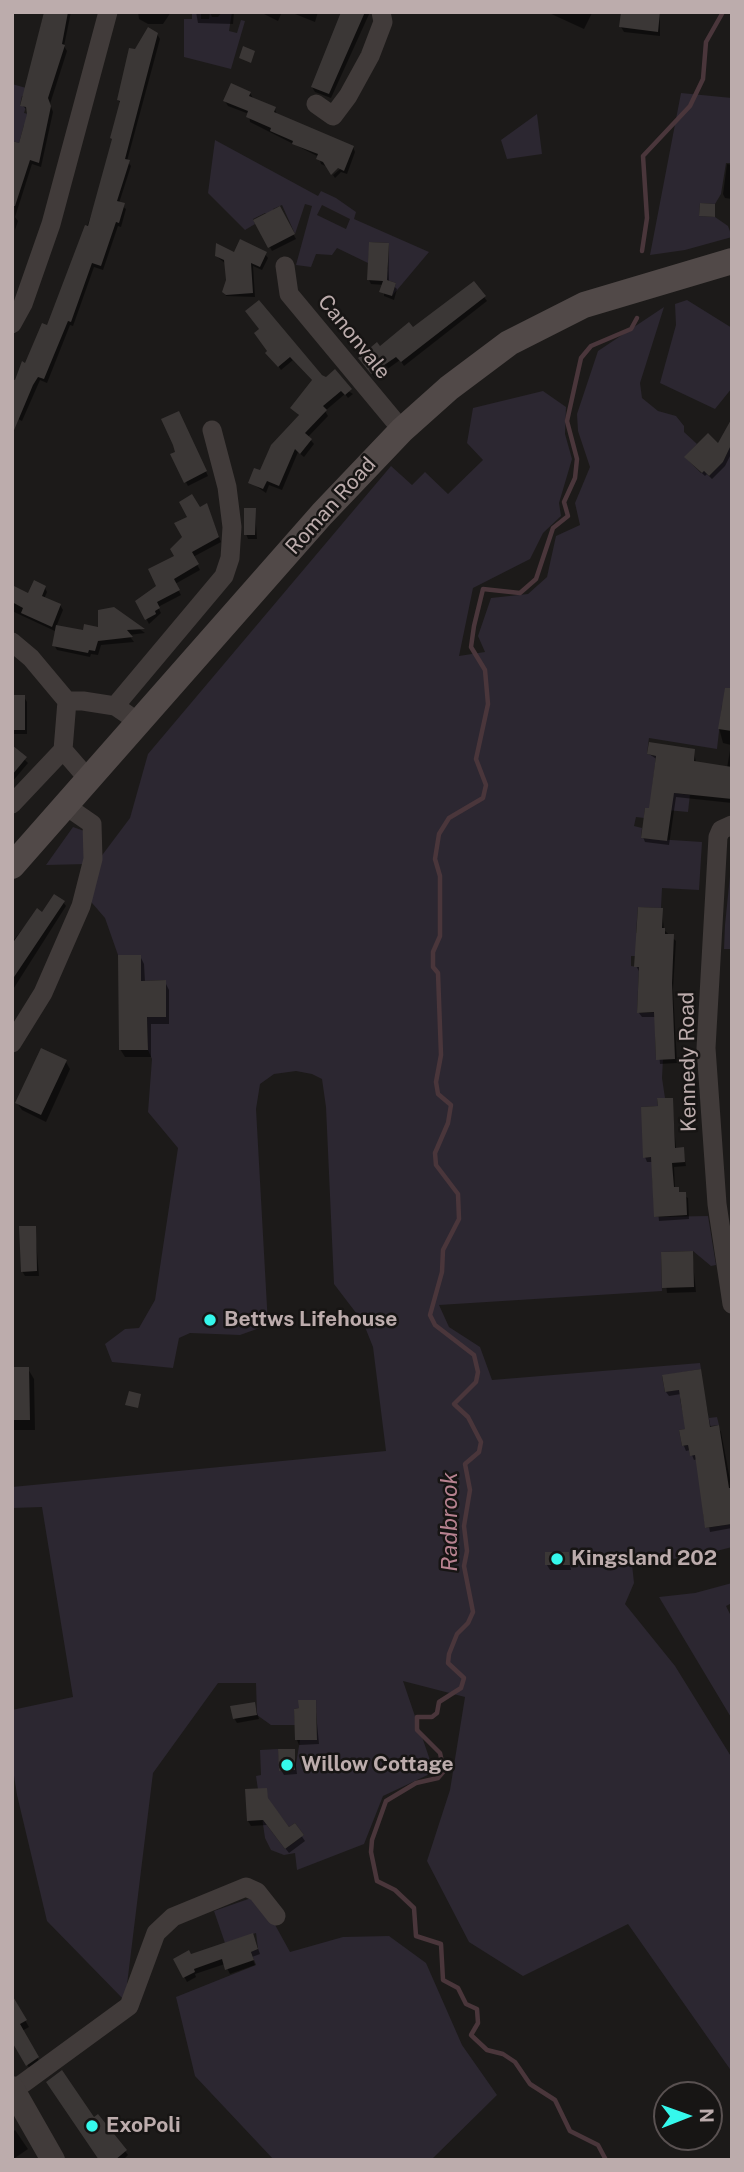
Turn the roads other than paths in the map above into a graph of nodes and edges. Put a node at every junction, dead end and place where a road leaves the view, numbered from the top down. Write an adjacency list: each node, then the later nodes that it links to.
1 (108, 12): 6 (street)
2 (381, 12): 3 (street)
3 (316, 104)
4 (732, 261): 8 (main road, Roman Road)
5 (285, 266): 8 (street, Canonvale)
6 (12, 324)
7 (212, 430): 11 (street)
8 (402, 430): 12 (main road, Roman Road)
9 (12, 642): 10 (street)
10 (68, 701): 11 (street); 13 (street)
11 (115, 706): 12 (street)
12 (140, 723): 14 (main road, Roman Road)
13 (62, 750): 14 (street); 15 (street)
14 (89, 780): 16 (main road, Roman Road)
15 (12, 804)
16 (66, 806): 18 (main road, Roman Road); 19 (street)
17 (732, 825): 20 (street, Kennedy Road)
18 (12, 866)
19 (12, 1043)
20 (732, 1304)
21 (276, 1916): 22 (street)
22 (13, 2089): 23 (street)
23 (53, 2160)

